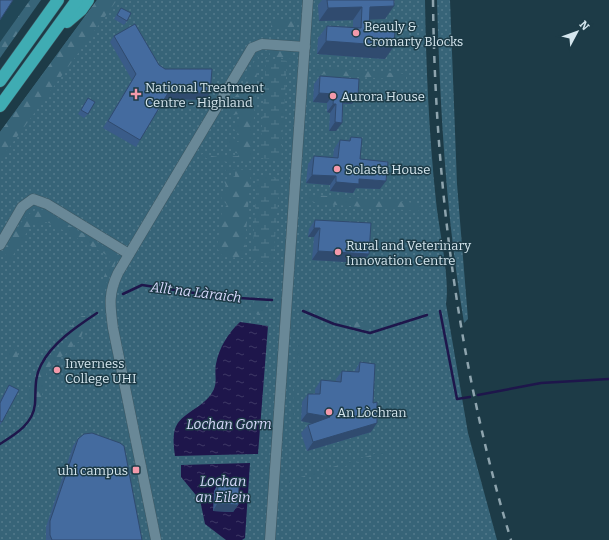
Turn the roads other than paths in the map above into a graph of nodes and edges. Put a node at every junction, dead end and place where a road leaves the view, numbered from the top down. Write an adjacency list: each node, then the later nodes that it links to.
1 (58, 0): 7 (highway)
2 (77, 0): 5 (highway)
3 (88, 0): 5 (highway)
4 (308, 0): 6 (street)
5 (48, 39): 8 (highway)
6 (305, 47): 10 (street); 12 (street)
7 (0, 80)
8 (0, 106)
9 (0, 245): 10 (street)
10 (130, 254): 11 (street)
11 (156, 540)
12 (270, 540)

